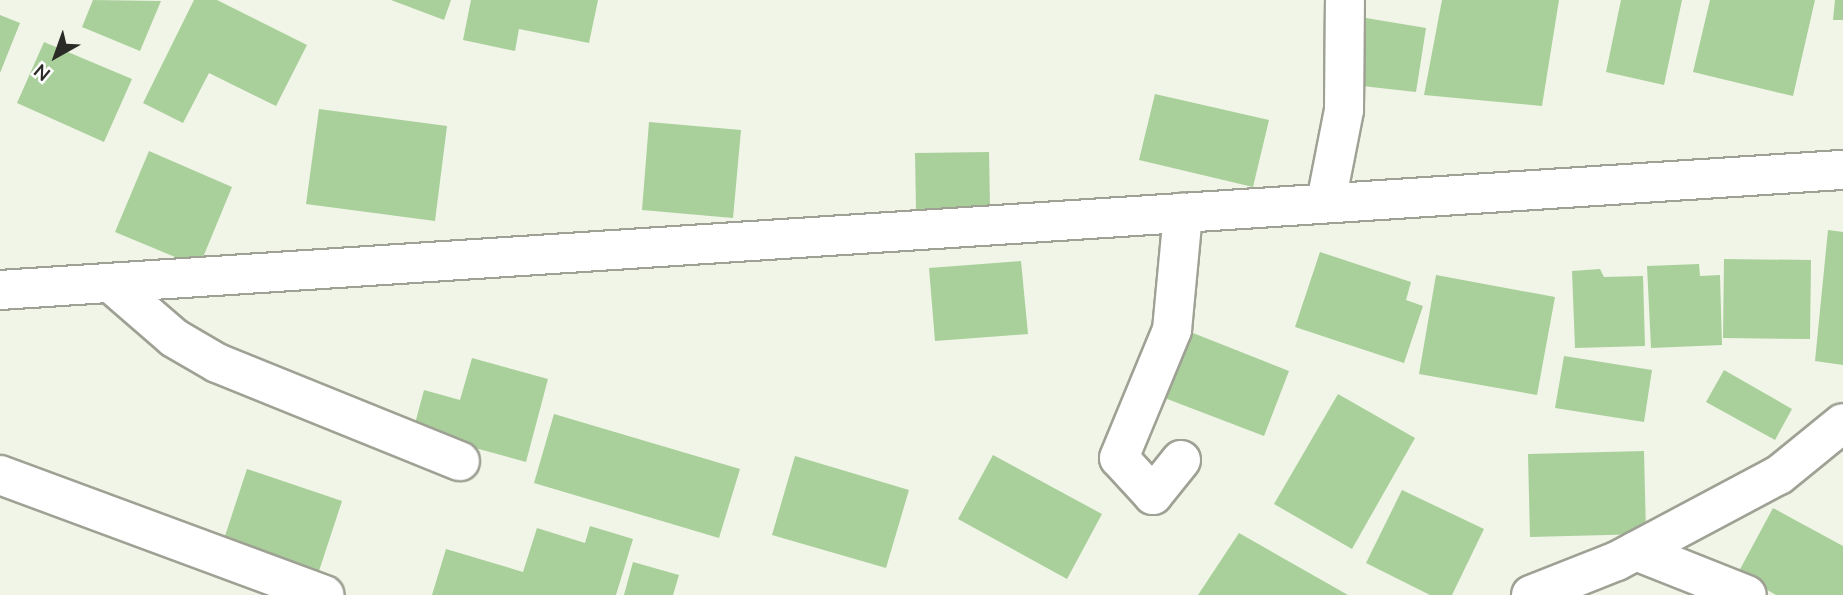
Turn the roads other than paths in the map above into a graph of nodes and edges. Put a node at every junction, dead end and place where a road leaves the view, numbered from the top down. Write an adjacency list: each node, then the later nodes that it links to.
1 (1345, 0): 3 (street)
2 (1843, 170): 3 (street)
3 (1326, 202): 4 (street)
4 (1183, 213): 5 (street); 8 (street)
5 (114, 286): 6 (street); 9 (street)
6 (0, 290)
7 (1843, 423): 11 (street)
8 (1181, 460)
9 (460, 461)
10 (0, 475): 12 (street)
11 (1636, 551): 13 (street); 14 (street)
12 (325, 595)
13 (1531, 595)
14 (1746, 595)

